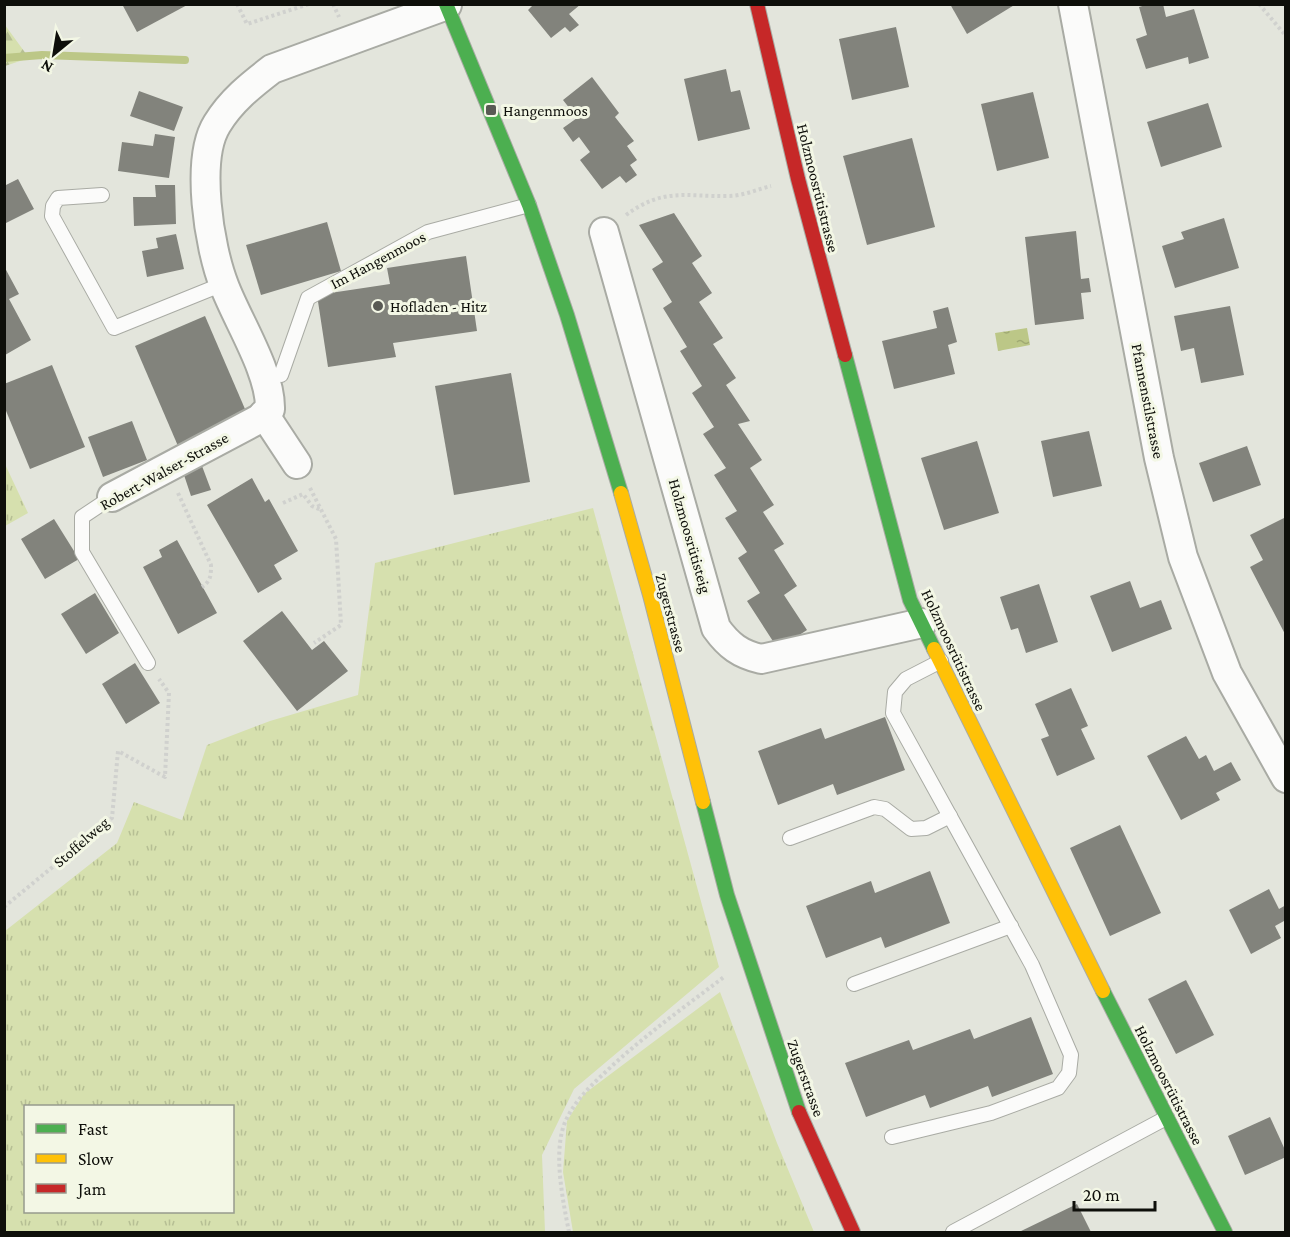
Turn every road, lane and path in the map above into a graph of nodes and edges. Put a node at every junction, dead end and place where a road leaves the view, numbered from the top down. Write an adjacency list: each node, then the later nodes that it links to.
1 (237, 4): 2 (path)
2 (309, 4)
3 (757, 4): 21 (street, Holzmoosrütistrasse)
4 (1073, 4): 25 (street, Pfannenstilstrasse)
5 (1259, 4): 7 (path)
6 (446, 5): 10 (street, Zugerstrasse); 12 (street)
7 (1286, 36)
8 (777, 184): 11 (path)
9 (102, 195): 12 (lane)
10 (529, 205): 13 (lane, Im Hangenmoos); 30 (street, Zugerstrasse)
11 (604, 232): 21 (street, Holzmoosrütisteig)
12 (223, 284): 14 (street)
13 (281, 375)
14 (264, 414): 15 (street); 16 (street, Robert-Walser-Strasse)
15 (297, 464): 19 (path)
16 (166, 468): 17 (street, Robert-Walser-Strasse); 20 (path)
17 (112, 497): 24 (lane, Robert-Walser-Strasse)
18 (283, 503): 19 (path)
19 (322, 511): 22 (path)
20 (202, 587)
21 (922, 622): 23 (street, Holzmoosrütistrasse)
22 (314, 643)
23 (940, 661): 26 (lane); 32 (street, Holzmoosrütistrasse)
24 (148, 663): 28 (path, Stoffelweg)
25 (1286, 778)
26 (950, 816): 27 (lane); 29 (lane)
27 (790, 838)
28 (4, 907)
29 (1011, 926): 31 (lane); 33 (lane)
30 (750, 967): 34 (path); 35 (street, Zugerstrasse)
31 (854, 984)
32 (1166, 1118): 36 (lane); 37 (street, Holzmoosrütistrasse)
33 (892, 1137)
34 (569, 1233)
35 (853, 1233)
36 (953, 1233)
37 (1225, 1233)

